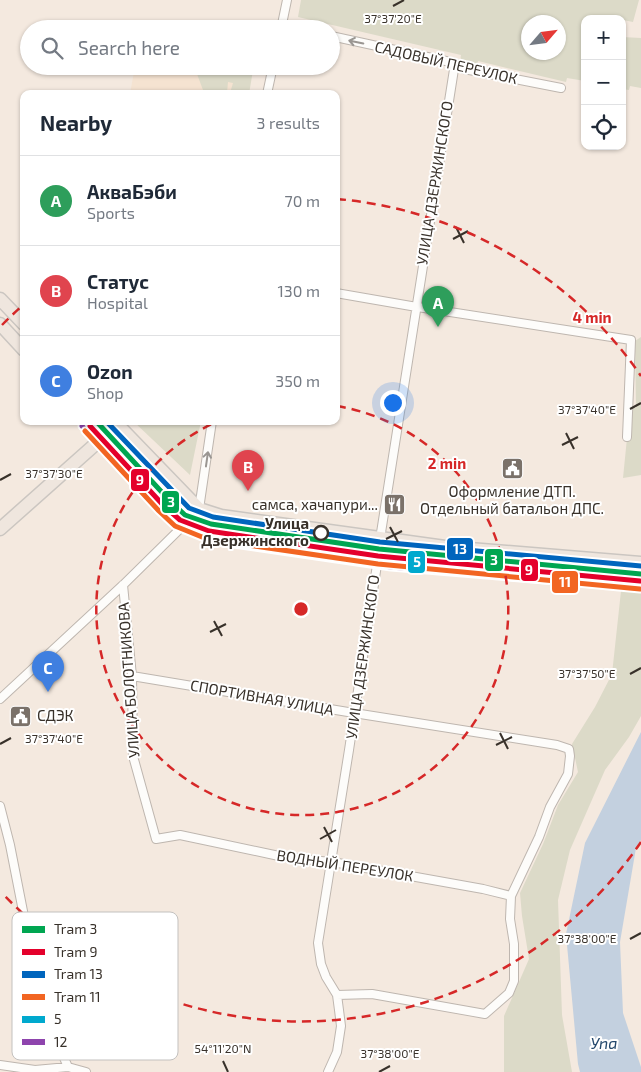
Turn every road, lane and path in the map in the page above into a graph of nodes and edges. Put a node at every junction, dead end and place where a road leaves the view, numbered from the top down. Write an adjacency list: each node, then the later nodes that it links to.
1 (287, 0): 2 (street)
2 (283, 20)
3 (340, 38): 4 (street, САДОВЫЙ ПЕРЕУЛОК, one-way to 3)
4 (455, 63): 6 (street, САДОВЫЙ ПЕРЕУЛОК); 10 (street, УЛИЦА ДЗЕРЖИНСКОГО)
5 (271, 75): 7 (street)
6 (562, 88)
7 (268, 90)
8 (340, 293): 10 (street)
9 (0, 300): 11 (main road)
10 (416, 307): 19 (street); 23 (street, УЛИЦА ДЗЕРЖИНСКОГО)
11 (20, 320)
12 (0, 324): 13 (main road)
13 (20, 346)
14 (92, 425): 18 (main road)
15 (114, 425): 18 (main road)
16 (120, 425): 20 (main road)
17 (211, 425): 20 (street, one-way to 17)
18 (103, 437): 21 (main road); 22 (main road)
19 (626, 437)
20 (199, 509): 23 (main road)
21 (187, 522): 24 (main road); 27 (street)
22 (0, 529)
23 (380, 539): 24 (main road, УЛИЦА ДЗЕРЖИНСКОГО); 25 (main road)
24 (378, 558): 26 (main road); 30 (street, УЛИЦА ДЗЕРЖИНСКОГО)
25 (641, 563)
26 (641, 580)
27 (123, 585): 28 (street, УЛИЦА БОЛОТНИКОВА); 29 (street)
28 (132, 676): 30 (street, СПОРТИВНАЯ УЛИЦА); 32 (street, УЛИЦА БОЛОТНИКОВА)
29 (0, 698)
30 (354, 714): 33 (street, УЛИЦА ДЗЕРЖИНСКОГО); 34 (street, СПОРТИВНАЯ УЛИЦА)
31 (0, 806): 35 (street)
32 (180, 835): 33 (street, ВОДНЫЙ ПЕРЕУЛОК)
33 (331, 862): 34 (street, ВОДНЫЙ ПЕРЕУЛОК); 36 (street, УЛИЦА ДЗЕРЖИНСКОГО)
34 (511, 896): 36 (street)
35 (23, 912)
36 (337, 995): 41 (street, УЛИЦА ДЗЕРЖИНСКОГО)
37 (65, 1060): 39 (street)
38 (0, 1065): 39 (street)
39 (68, 1068): 40 (street)
40 (86, 1072)
41 (328, 1072)

